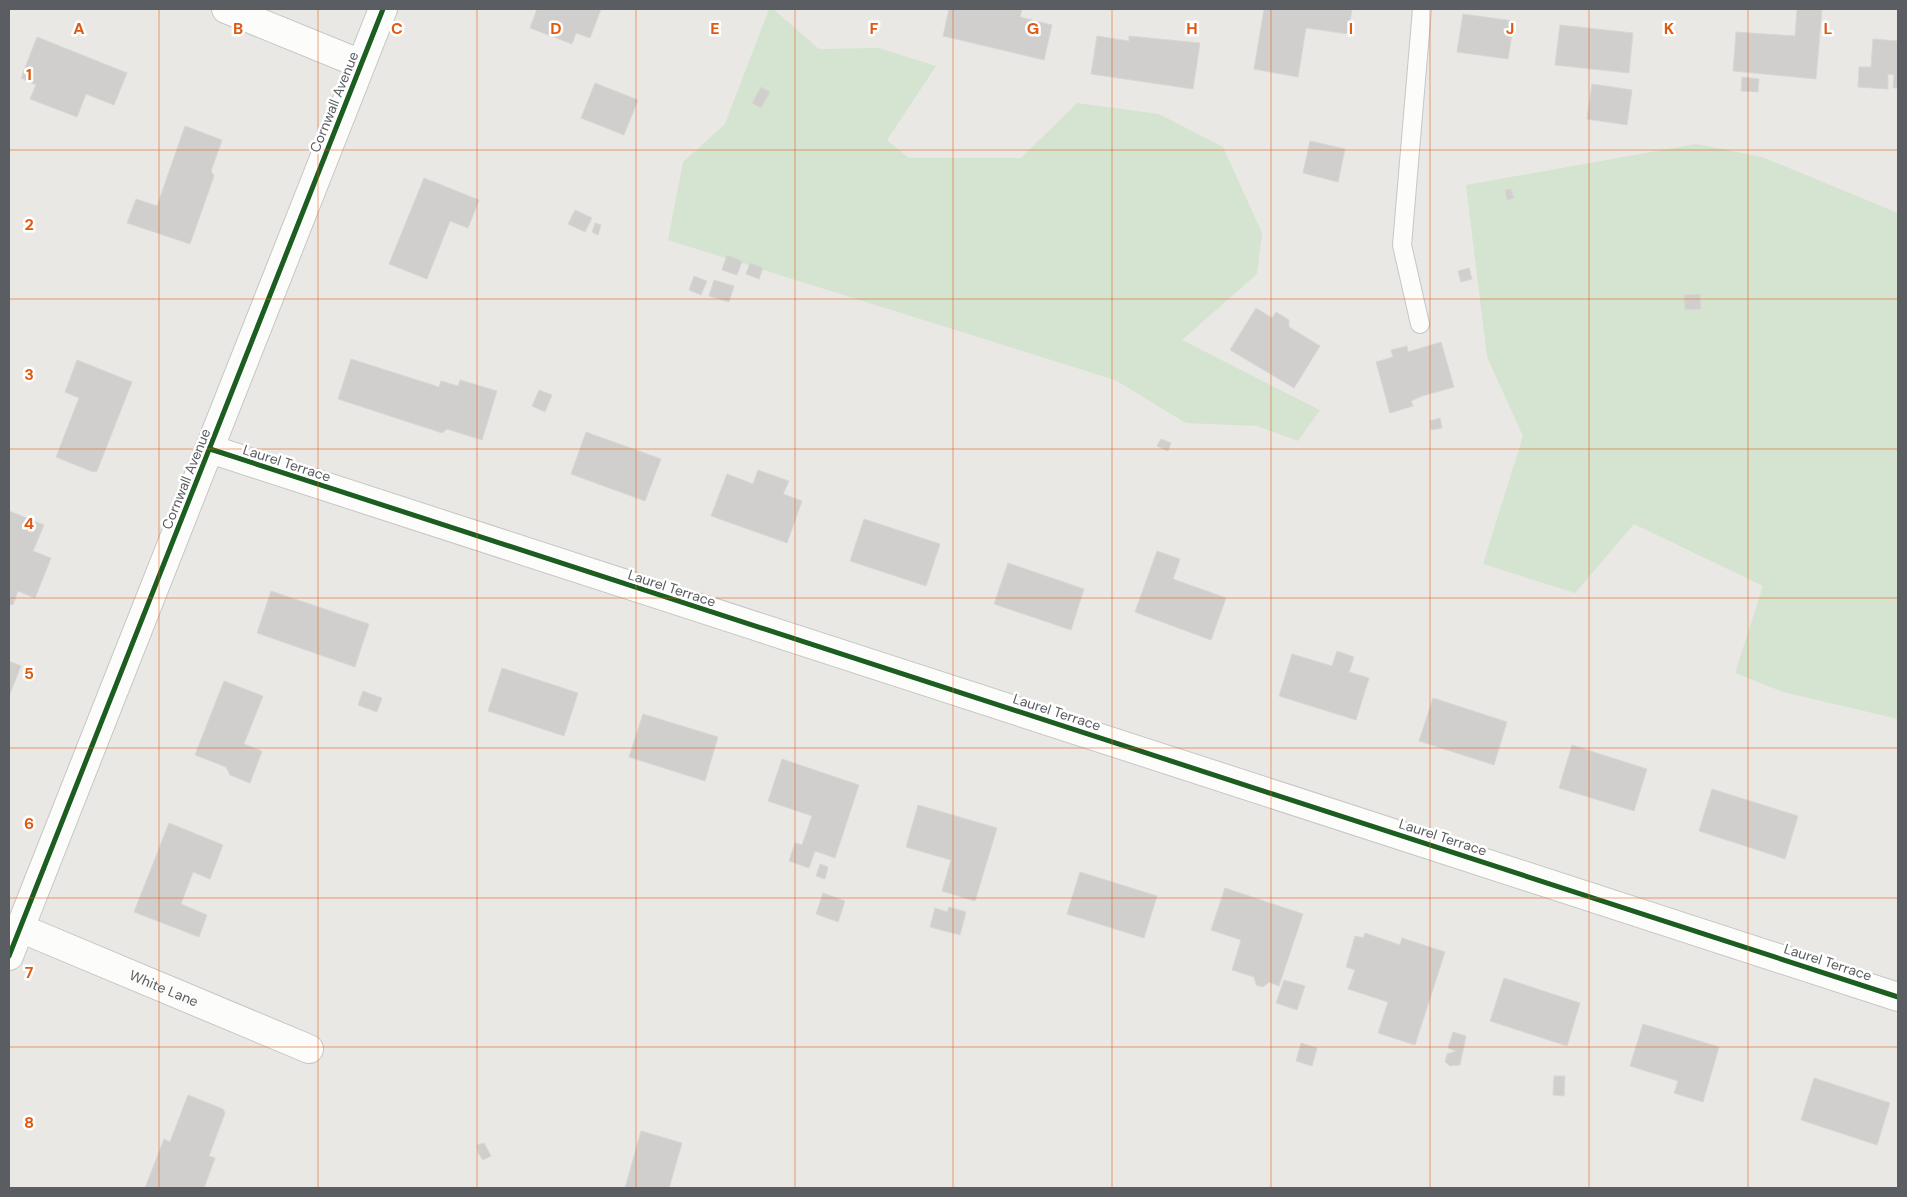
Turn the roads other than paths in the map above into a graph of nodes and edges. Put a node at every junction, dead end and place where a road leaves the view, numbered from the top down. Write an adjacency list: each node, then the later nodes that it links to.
1 (226, 9): 4 (street)
2 (383, 9): 4 (street, Cornwall Avenue)
3 (1422, 9): 5 (lane)
4 (361, 64): 6 (street, Cornwall Avenue)
5 (1420, 324)
6 (210, 449): 7 (street, Cornwall Avenue); 9 (street, Laurel Terrace)
7 (20, 928): 8 (street, Cornwall Avenue); 10 (street, White Lane)
8 (9, 956)
9 (1898, 996)
10 (309, 1049)

